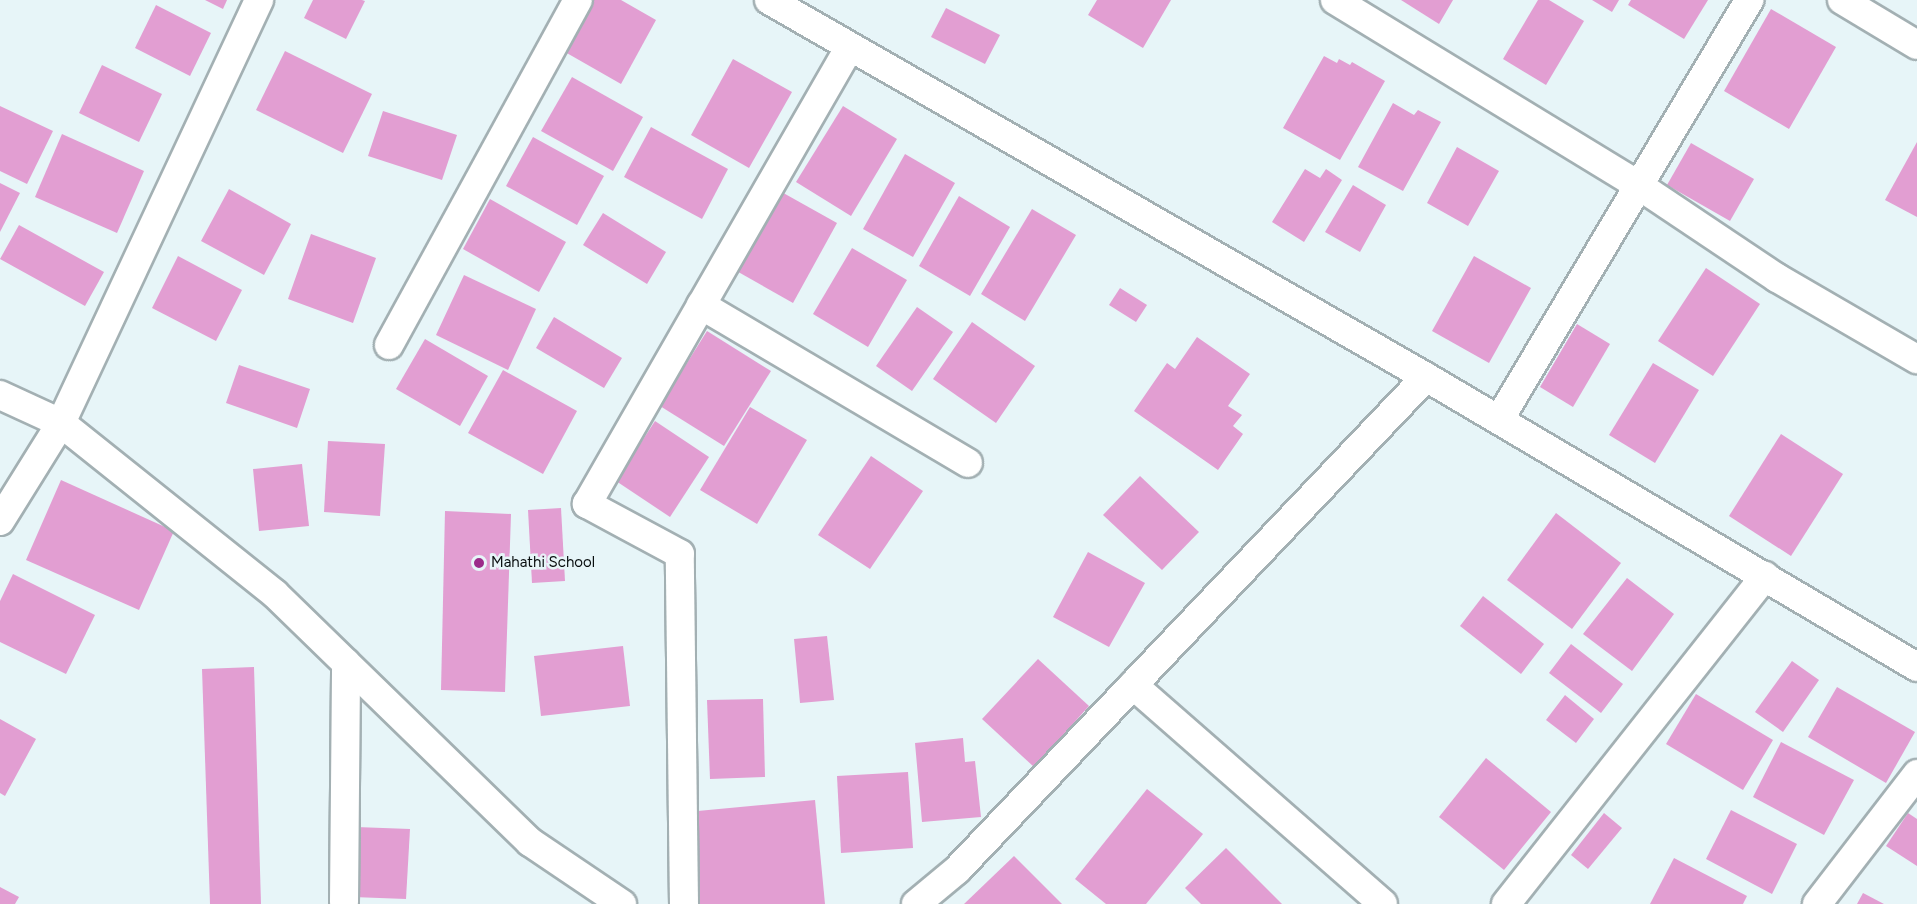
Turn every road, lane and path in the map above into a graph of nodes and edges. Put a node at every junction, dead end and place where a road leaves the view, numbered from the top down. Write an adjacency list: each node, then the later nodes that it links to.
1 (259, 0): 16 (street)
2 (578, 0): 11 (street)
3 (769, 0): 8 (street)
4 (1335, 0): 9 (street)
5 (1749, 0): 9 (street)
6 (1842, 0): 7 (street)
7 (1917, 45)
8 (849, 48): 10 (street); 13 (street)
9 (1638, 185): 12 (street); 15 (street)
10 (701, 305): 17 (street); 27 (street)
11 (389, 345)
12 (1917, 359)
13 (1426, 377): 15 (street); 22 (street)
14 (0, 395): 16 (street)
15 (1499, 420): 19 (street)
16 (61, 423): 18 (street); 20 (street)
17 (968, 463)
18 (0, 521)
19 (1765, 576): 21 (street); 29 (street)
20 (346, 663): 25 (street); 26 (street)
21 (1917, 667)
22 (1133, 685): 24 (street); 28 (street)
23 (1917, 774): 30 (street)
24 (1373, 901)
25 (344, 902)
26 (622, 904)
27 (684, 904)
28 (916, 904)
29 (1506, 904)
30 (1817, 904)

